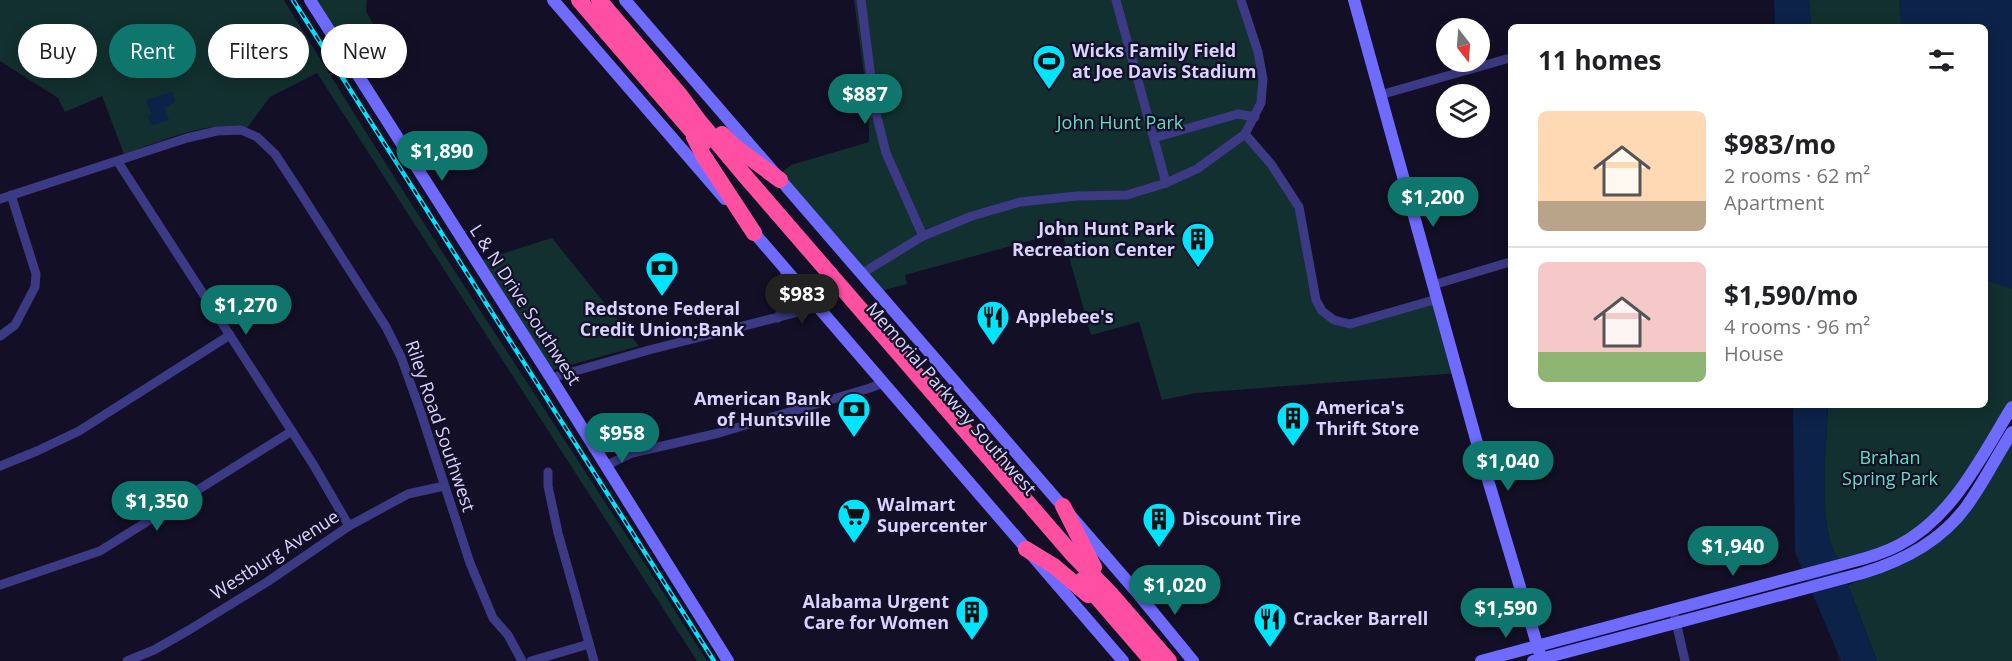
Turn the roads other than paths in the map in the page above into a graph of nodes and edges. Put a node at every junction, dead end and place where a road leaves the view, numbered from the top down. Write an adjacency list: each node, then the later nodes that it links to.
1 (309, 0): 36 (street, L & N Drive Southwest)
2 (553, 0): 12 (street)
3 (579, 0): 11 (highway, Memorial Parkway Southwest, bridge)
4 (594, 0): 12 (street)
5 (599, 0): 11 (highway, Memorial Parkway Southwest)
6 (625, 0): 21 (street)
7 (861, 0): 26 (street)
8 (1116, 0): 19 (street)
9 (1241, 0): 16 (street)
10 (1354, 0): 15 (street)
11 (613, 29): 14 (highway, Memorial Parkway Southwest); 17 (highway, Memorial Parkway Southwest)
12 (590, 42): 25 (street)
13 (1508, 59): 15 (street)
14 (680, 94): 21 (highway); 49 (highway, Memorial Parkway Southwest)
15 (1380, 95): 30 (street)
16 (1254, 117): 18 (street); 19 (street)
17 (692, 130): 25 (highway); 51 (highway, Memorial Parkway Southwest)
18 (1245, 134): 22 (street); 31 (street)
19 (1154, 138): 22 (street)
20 (118, 162): 23 (street, Riley Road Southwest); 34 (street); 44 (street, Riley Road Southwest)
21 (780, 180): 29 (street)
22 (1166, 183): 26 (street)
23 (11, 195): 24 (street, Riley Road Southwest); 35 (street)
24 (0, 199)
25 (754, 233): 28 (street)
26 (923, 236): 29 (street)
27 (1508, 263): 30 (street)
28 (784, 268): 32 (street); 33 (street)
29 (861, 274): 45 (street)
30 (1433, 285): 31 (street)
31 (1437, 298): 54 (street)
32 (818, 307): 33 (street); 37 (street)
33 (778, 318): 36 (street)
34 (230, 335): 39 (street); 41 (street)
35 (0, 336)
36 (551, 378): 42 (street, L & N Drive Southwest)
37 (883, 383): 42 (street); 47 (street)
38 (2012, 407): 50 (street)
39 (291, 431): 46 (street); 48 (street)
40 (2012, 432): 52 (street)
41 (0, 465)
42 (605, 466): 60 (street, L & N Drive Southwest)
43 (548, 472): 53 (street)
44 (444, 486): 46 (street, Westburg Avenue); 57 (street, Riley Road Southwest)
45 (1063, 506): 49 (highway); 64 (street)
46 (349, 526): 56 (street, Westburg Avenue)
47 (1026, 549): 51 (highway); 61 (street)
48 (0, 585)
49 (1110, 593): 63 (highway, Memorial Parkway Southwest)
50 (1673, 609): 52 (street); 54 (street)
51 (1115, 617): 62 (highway, Memorial Parkway Southwest)
52 (1677, 623): 55 (street); 66 (street)
53 (589, 644): 58 (street); 59 (street)
54 (1538, 645): 55 (street); 65 (street)
55 (1539, 660)
56 (127, 661)
57 (522, 661)
58 (531, 661)
59 (594, 661)
60 (728, 661)
61 (1123, 661)
62 (1152, 661)
63 (1168, 661)
64 (1193, 661)
65 (1481, 661)
66 (1685, 661)

